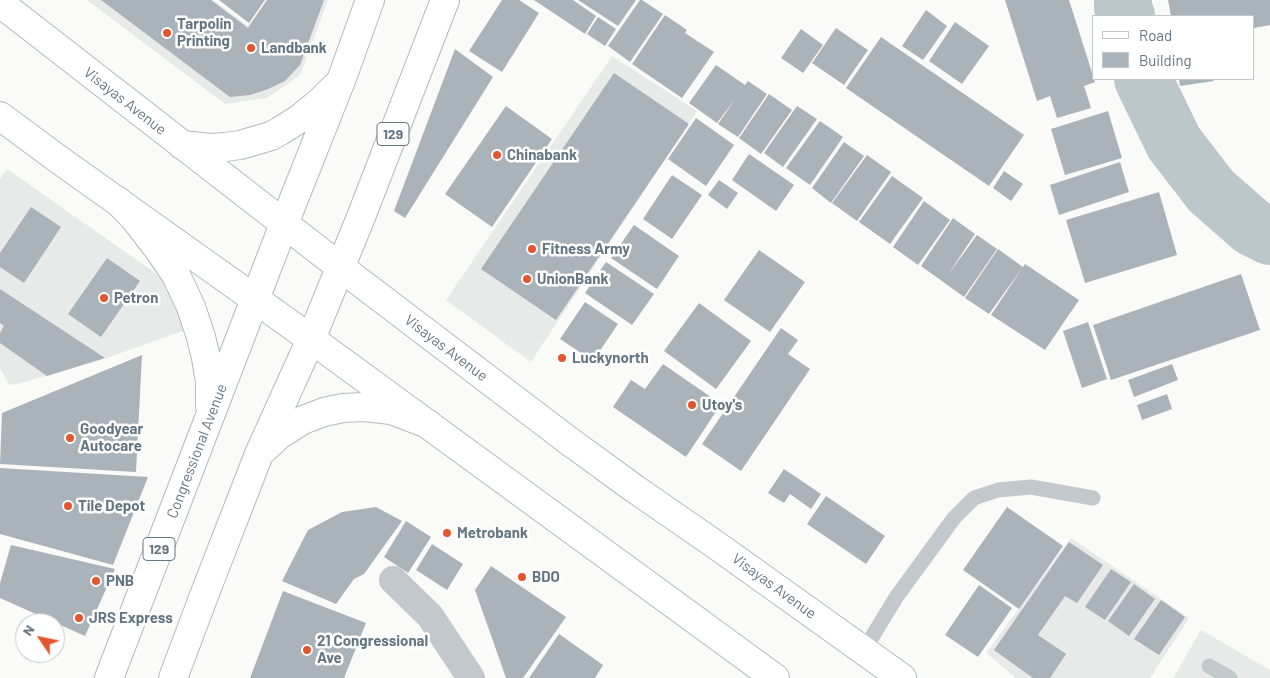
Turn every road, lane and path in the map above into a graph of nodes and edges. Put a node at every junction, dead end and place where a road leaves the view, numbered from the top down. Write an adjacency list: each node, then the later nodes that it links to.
1 (370, 0): 4 (main road, 129)
2 (445, 0): 9 (main road, 129)
3 (0, 4): 6 (main road, Visayas Avenue)
4 (342, 78): 6 (main road); 8 (main road, 129)
5 (0, 116): 7 (main road)
6 (182, 145): 8 (main road, Visayas Avenue)
7 (118, 201): 10 (main road); 12 (main road)
8 (284, 224): 9 (main road, Visayas Avenue); 10 (main road, Congressional Avenue / 129)
9 (340, 267): 11 (main road, 129); 17 (main road, Visayas Avenue)
10 (256, 299): 11 (main road); 12 (main road, Congressional Avenue / 129)
11 (311, 339): 13 (main road); 14 (main road, 129)
12 (210, 419): 19 (main road, Congressional Avenue / 129)
13 (428, 424): 14 (main road); 22 (main road)
14 (259, 454): 20 (main road, 129)
15 (1093, 498): 17 (lane)
16 (393, 580): 21 (street)
17 (864, 650): 23 (main road, Visayas Avenue)
18 (1209, 666): 24 (lane)
19 (109, 678)
20 (174, 678)
21 (471, 678)
22 (775, 678)
23 (902, 678)
24 (1230, 678)

